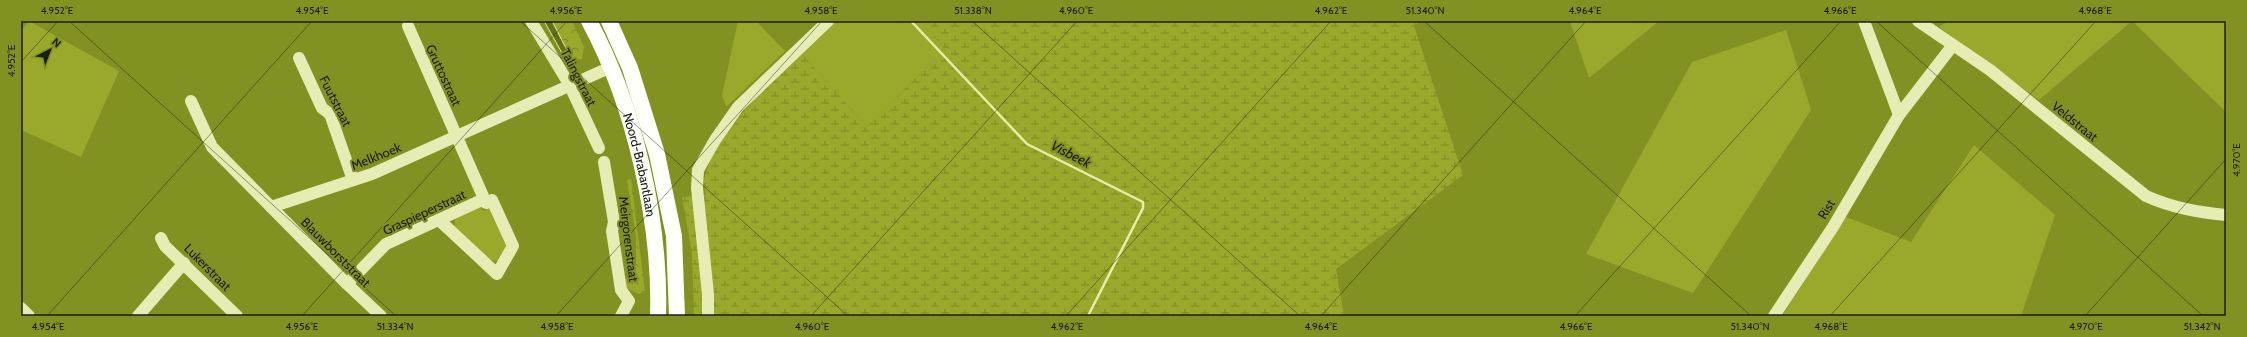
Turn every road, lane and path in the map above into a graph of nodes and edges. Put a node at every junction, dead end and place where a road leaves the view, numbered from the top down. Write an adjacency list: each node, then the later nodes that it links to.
1 (531, 21): 11 (street, Talingstraat)
2 (590, 21): 10 (main road, Noord-Brabantlaan)
3 (608, 21): 32 (main road, Noord-Brabantlaan)
4 (828, 21): 33 (street)
5 (1864, 21): 13 (street)
6 (1918, 21): 8 (street, Veldstraat)
7 (408, 26): 14 (street, Gruttostraat)
8 (1953, 45): 13 (street, Rist); 20 (street, Veldstraat)
9 (299, 58): 17 (street, Fuutstraat)
10 (611, 67): 11 (street, Melkhoek); 31 (main road, Noord-Brabantlaan)
11 (569, 84): 14 (street, Melkhoek); 15 (street, Talingstraat)
12 (192, 101): 19 (street)
13 (1899, 115): 34 (street, Rist)
14 (455, 136): 17 (street, Melkhoek); 18 (street, Graspieperstraat)
15 (599, 148)
16 (604, 162): 30 (street, Meirgorenstraat)
17 (353, 180): 19 (street, Melkhoek)
18 (484, 199): 21 (street, Graspieperstraat); 21 (street)
19 (271, 207): 24 (street, Blauwborststraat)
20 (2226, 215)
21 (439, 220): 24 (street, Graspieperstraat)
22 (161, 238): 23 (street, Lukerstraat)
23 (184, 263): 27 (street); 28 (street, Lukerstraat)
24 (347, 284): 29 (street, Blauwborststraat)
25 (21, 308): 26 (street)
26 (29, 316)
27 (138, 316)
28 (237, 316)
29 (381, 316)
30 (621, 316)
31 (658, 316)
32 (677, 316)
33 (708, 316)
34 (1774, 316)

